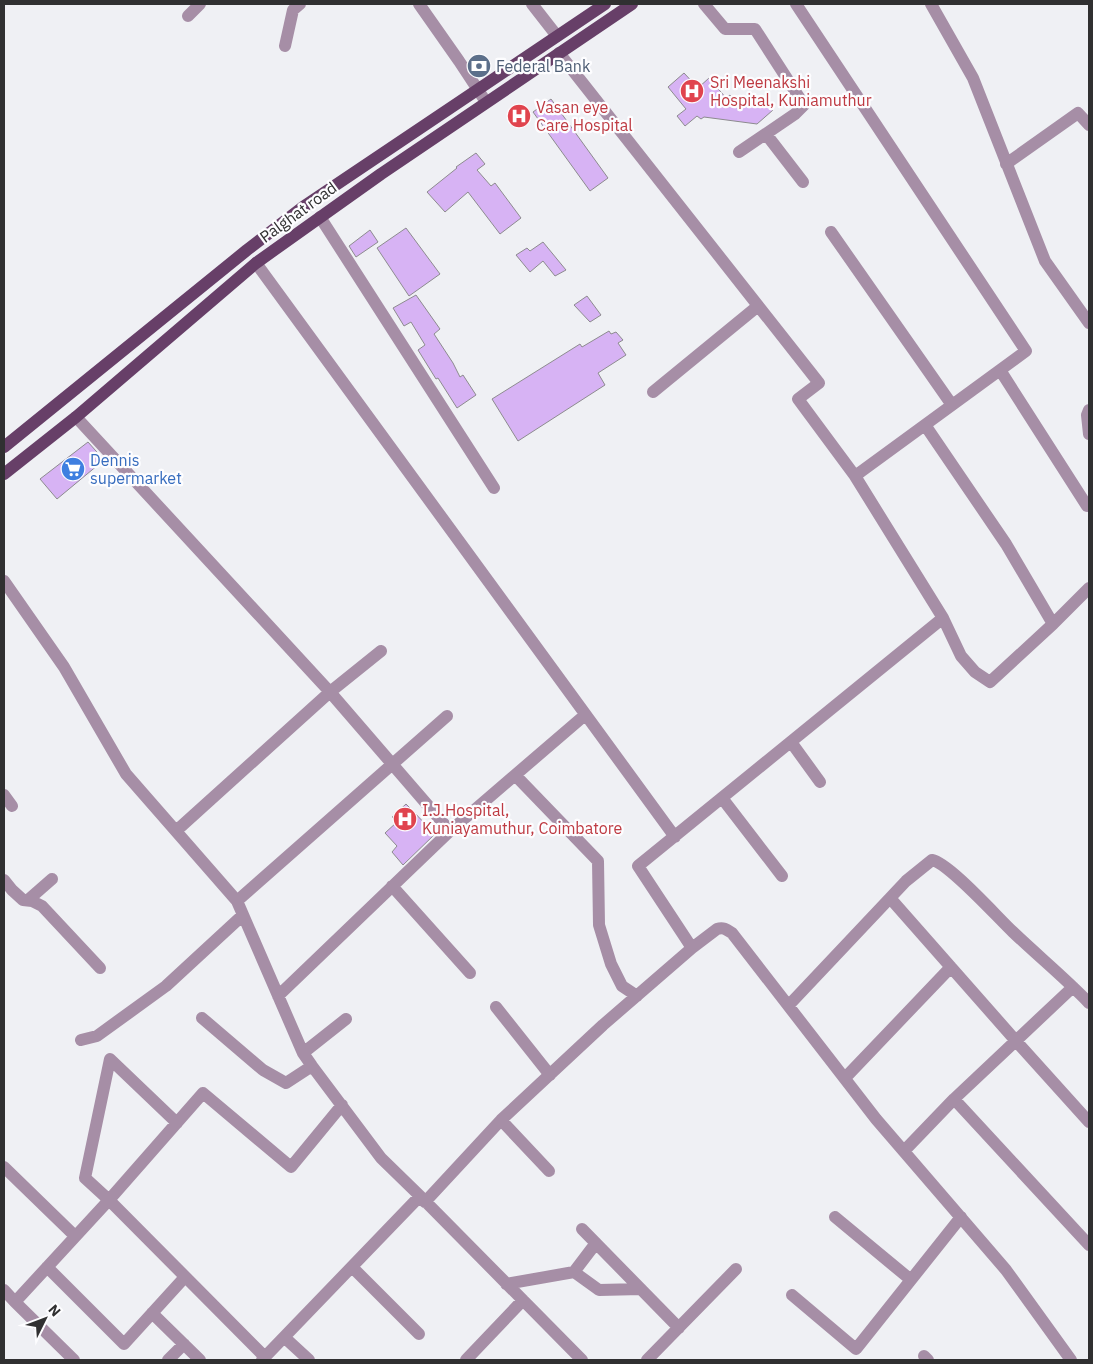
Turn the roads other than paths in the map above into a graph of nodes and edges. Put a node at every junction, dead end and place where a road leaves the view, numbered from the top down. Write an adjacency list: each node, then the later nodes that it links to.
1 (200, 4): 10 (street)
2 (300, 4): 12 (street)
3 (418, 4): 14 (street)
4 (532, 4): 11 (street)
5 (605, 4): 11 (main road, Palghat road)
6 (632, 4): 13 (main road, Palghat road)
7 (704, 4): 17 (street)
8 (796, 4): 26 (street)
9 (930, 4): 19 (street)
10 (188, 16)
11 (557, 36): 14 (main road, Palghat road)
12 (285, 46)
13 (559, 53): 15 (main road, Palghat road); 24 (street)
14 (477, 90): 15 (street); 33 (main road, Palghat road)
15 (486, 102): 21 (main road, Palghat road)
16 (1088, 121): 19 (street)
17 (766, 134): 18 (street); 20 (street)
18 (739, 152)
19 (1006, 164): 25 (street)
20 (803, 182)
21 (320, 217): 23 (main road, Palghat road); 36 (street)
22 (831, 232): 28 (street)
23 (256, 263): 30 (main road, Palghat road); 44 (street)
24 (758, 306): 27 (street); 35 (street)
25 (1089, 323)
26 (1000, 370): 28 (street); 37 (street)
27 (653, 392)
28 (952, 405): 31 (street)
29 (1089, 410): 32 (street)
30 (76, 417): 34 (main road, Palghat road); 43 (street)
31 (925, 425): 35 (street); 41 (street)
32 (1089, 434)
33 (4, 447)
34 (4, 474)
35 (855, 476): 40 (street)
36 (494, 488)
37 (1087, 506)
38 (4, 581): 53 (street)
39 (1089, 588): 41 (street)
40 (943, 618): 41 (street); 46 (street)
41 (1053, 624)
42 (381, 651): 43 (street)
43 (330, 692): 47 (street); 53 (street)
44 (585, 715): 48 (street); 55 (street)
45 (448, 716): 47 (street)
46 (792, 742): 49 (street); 51 (street)
47 (392, 764): 54 (street); 62 (street)
48 (515, 775): 54 (street); 70 (street)
49 (820, 782)
50 (4, 795): 52 (street)
51 (722, 798): 55 (street); 56 (street)
52 (12, 806)
53 (176, 831): 62 (street)
54 (450, 831): 59 (street)
55 (675, 837): 64 (street)
56 (782, 876)
57 (52, 879): 61 (street)
58 (4, 880): 61 (street)
59 (392, 886): 67 (street); 69 (street)
60 (890, 898): 65 (street); 68 (street); 72 (street)
61 (28, 900): 66 (street)
62 (237, 901): 63 (street)
63 (243, 916): 69 (street); 76 (street)
64 (692, 948): 70 (street); 72 (street)
65 (951, 967): 77 (street); 81 (street)
66 (100, 968)
67 (470, 973)
68 (1074, 987): 71 (street); 77 (street)
69 (278, 996): 78 (street)
70 (637, 996): 80 (street)
71 (1089, 1003)
72 (789, 1005): 81 (street)
73 (496, 1007): 80 (street)
74 (202, 1018): 79 (street)
75 (346, 1019): 78 (street)
76 (81, 1040)
77 (1016, 1041): 82 (street); 86 (street)
78 (303, 1053): 79 (street)
79 (312, 1066): 83 (street)
80 (550, 1074): 84 (street)
81 (845, 1078): 87 (street)
82 (954, 1099): 87 (street); 97 (street)
83 (342, 1105): 85 (street); 90 (street)
84 (501, 1120): 89 (street); 90 (street)
85 (177, 1122): 91 (street); 91 (street)
86 (1089, 1122)
87 (904, 1150): 93 (street)
88 (4, 1167): 95 (street)
89 (550, 1172)
90 (423, 1199): 98 (street); 104 (street)
91 (109, 1200): 95 (street); 102 (street)
92 (835, 1217): 103 (street)
93 (961, 1217): 103 (street); 123 (street)
94 (582, 1228): 96 (street)
95 (75, 1236): 99 (street)
96 (596, 1243): 101 (street); 105 (street)
97 (1089, 1245)
98 (352, 1266): 112 (street); 113 (street)
99 (47, 1267): 109 (street); 110 (street)
100 (736, 1269): 111 (street)
101 (574, 1272): 104 (street); 105 (street)
102 (186, 1277): 110 (street); 115 (street)
103 (911, 1280): 107 (street)
104 (506, 1284): 108 (street)
105 (640, 1288): 111 (street)
106 (4, 1290): 109 (street)
107 (792, 1295)
108 (523, 1300): 120 (street); 121 (street)
109 (15, 1302): 116 (street)
110 (152, 1313): 114 (street)
111 (679, 1328): 122 (street)
112 (419, 1334)
113 (284, 1337): 115 (street); 119 (street)
114 (184, 1344): 117 (street); 118 (street)
115 (263, 1358)
116 (74, 1360)
117 (168, 1360)
118 (200, 1360)
119 (309, 1360)
120 (466, 1360)
121 (582, 1360)
122 (647, 1360)
123 (1071, 1360)

